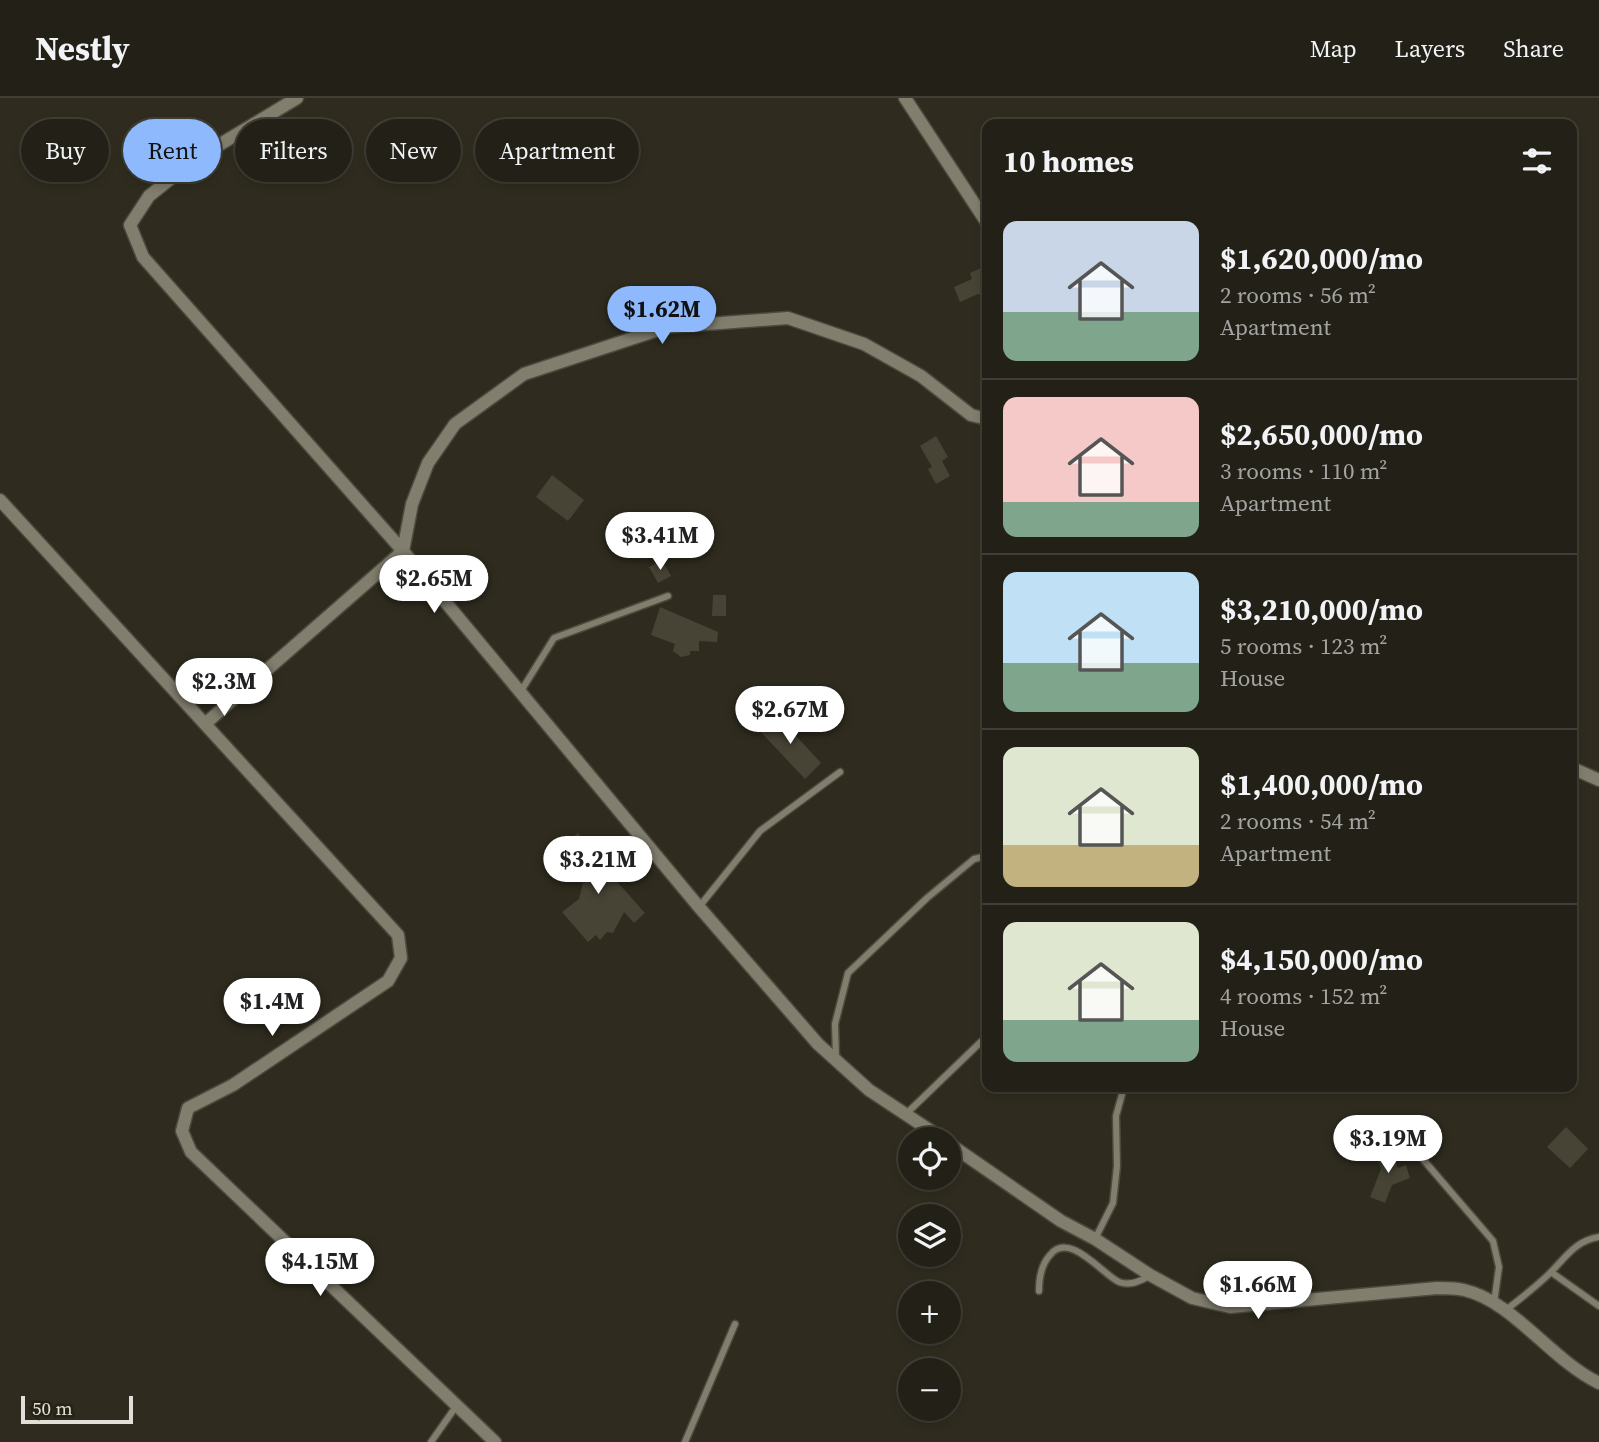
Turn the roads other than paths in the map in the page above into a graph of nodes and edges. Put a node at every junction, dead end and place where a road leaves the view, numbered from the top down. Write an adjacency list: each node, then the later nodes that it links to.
1 (297, 98): 6 (street)
2 (905, 98): 3 (street)
3 (982, 215)
4 (982, 418): 6 (street)
5 (0, 500): 9 (street)
6 (403, 551): 8 (street); 9 (street)
7 (668, 596): 8 (lane)
8 (521, 692): 14 (street)
9 (206, 723): 31 (street)
10 (1577, 770): 12 (street)
11 (840, 772): 14 (lane)
12 (1599, 780)
13 (982, 857): 16 (lane)
14 (699, 907): 16 (street)
15 (982, 1041): 18 (lane)
16 (836, 1060): 18 (street)
17 (1123, 1092): 23 (lane)
18 (906, 1114): 19 (street)
19 (925, 1127)
20 (1415, 1150): 27 (lane)
21 (961, 1152): 23 (street)
22 (1599, 1237): 24 (lane)
23 (1096, 1239): 25 (street)
24 (1551, 1272): 27 (lane); 28 (lane)
25 (1150, 1275): 26 (lane); 27 (street)
26 (1039, 1291)
27 (1500, 1306): 30 (street)
28 (1599, 1306)
29 (735, 1324): 34 (lane)
30 (1599, 1383)
31 (457, 1405): 32 (lane); 33 (street)
32 (431, 1442)
33 (495, 1442)
34 (685, 1442)

